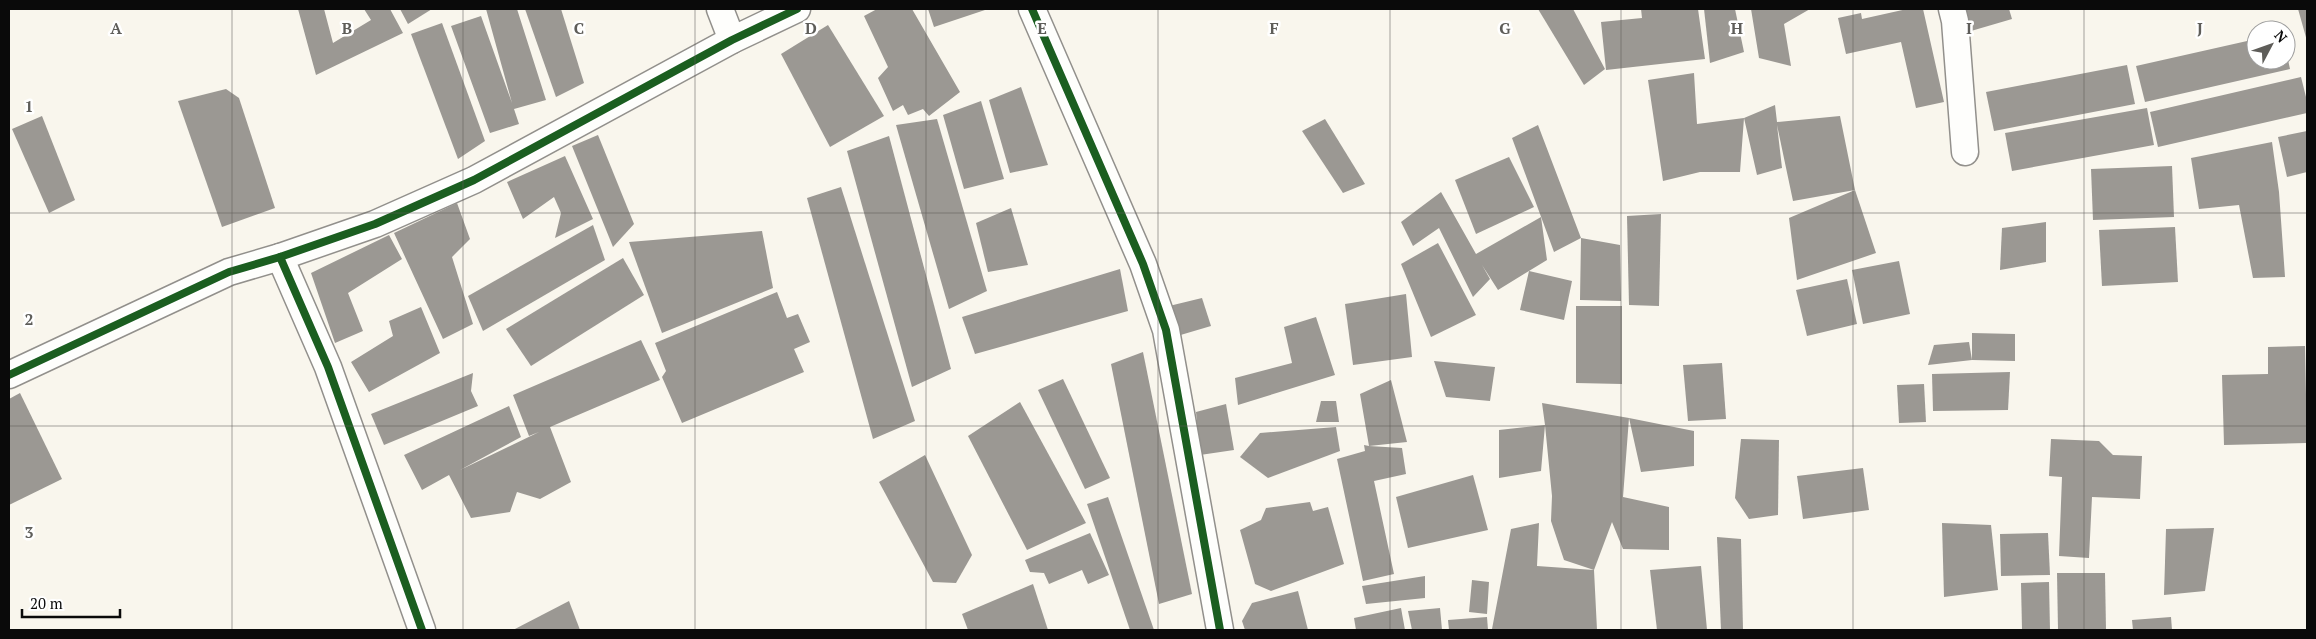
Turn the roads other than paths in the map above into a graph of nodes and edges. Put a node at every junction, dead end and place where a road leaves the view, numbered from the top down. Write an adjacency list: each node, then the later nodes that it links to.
1 (720, 9): 5 (street)
2 (797, 9): 5 (street)
3 (1032, 9): 10 (street)
4 (1952, 9): 6 (street)
5 (732, 40): 7 (street)
6 (1965, 152)
7 (280, 257): 8 (street); 9 (street)
8 (9, 375)
9 (422, 630)
10 (1220, 630)

